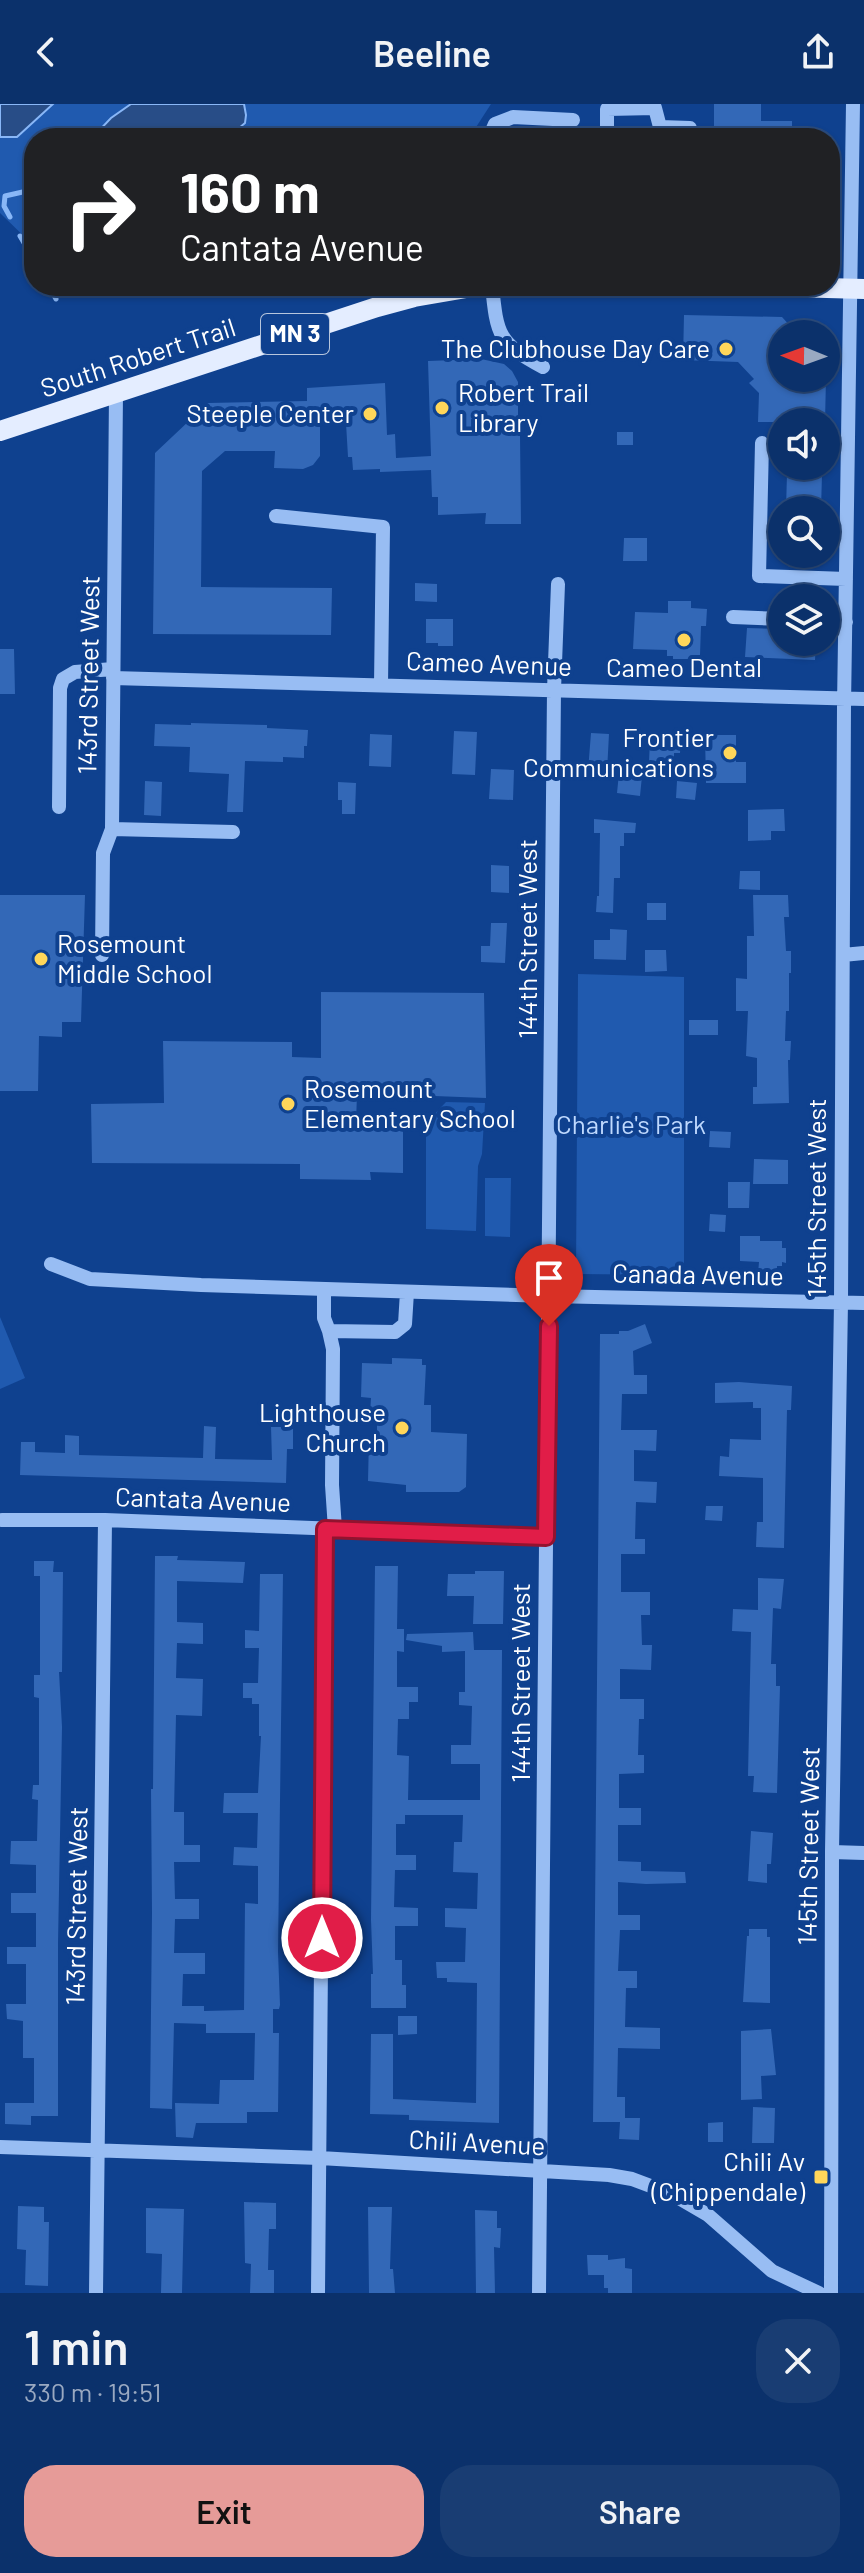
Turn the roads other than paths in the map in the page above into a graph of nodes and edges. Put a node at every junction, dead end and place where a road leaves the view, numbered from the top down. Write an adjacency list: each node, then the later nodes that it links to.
1 (853, 104): 6 (street, 145th Street West)
2 (573, 120): 3 (street)
3 (493, 128)
4 (607, 128): 5 (street)
5 (690, 128)
6 (858, 289): 14 (street, 145th Street West)
7 (420, 296): 10 (main road, South Robert Trail / MN 3)
8 (493, 296): 9 (street)
9 (543, 367)
10 (116, 393): 11 (main road, South Robert Trail / MN 3); 20 (street, 143rd Street West)
11 (0, 431)
12 (762, 443): 14 (street)
13 (276, 516): 21 (street)
14 (846, 579): 19 (street, 145th Street West)
15 (558, 584): 22 (street, 144th Street West)
16 (733, 617): 17 (street)
17 (768, 618)
18 (840, 622): 19 (street)
19 (846, 622): 23 (street, 145th Street West)
20 (113, 674): 21 (street, Cameo Avenue); 25 (street, Cameo Avenue); 26 (street, 143rd Street West)
21 (381, 685): 22 (street, Cameo Avenue)
22 (554, 690): 23 (street, Cameo Avenue); 34 (street, 144th Street West)
23 (844, 699): 24 (street, Cameo Avenue); 30 (street, 145th Street West)
24 (864, 699)
25 (59, 807)
26 (112, 829): 27 (street); 29 (street, 143rd Street West)
27 (233, 832)
28 (864, 953): 30 (street)
29 (102, 955)
30 (843, 955): 35 (street, 145th Street West)
31 (51, 1264): 32 (street, Canada Avenue)
32 (324, 1290): 33 (street, Canada Avenue); 37 (street)
33 (407, 1292): 34 (street, Canada Avenue); 37 (street)
34 (550, 1296): 35 (street, Canada Avenue); 41 (street, 144th Street West)
35 (841, 1302): 36 (street, Canada Avenue); 42 (street, 145th Street West)
36 (864, 1303)
37 (329, 1331): 40 (street)
38 (2, 1520): 39 (street, Cantata Avenue)
39 (105, 1520): 40 (street, Cantata Avenue); 45 (street, 143rd Street West)
40 (330, 1529): 41 (street, Cantata Avenue); 46 (street)
41 (546, 1537): 47 (street, 144th Street West)
42 (832, 1852): 43 (street); 52 (street, 145th Street West)
43 (864, 1853)
44 (0, 2147): 45 (street, Chili Avenue)
45 (99, 2150): 46 (street, Chili Avenue); 48 (street, 143rd Street West)
46 (320, 2158): 47 (street, Chili Avenue); 49 (street)
47 (541, 2171): 50 (street, 144th Street West); 51 (street, Chili Avenue)
48 (96, 2293)
49 (318, 2293)
50 (539, 2293)
51 (819, 2293)
52 (831, 2293)

